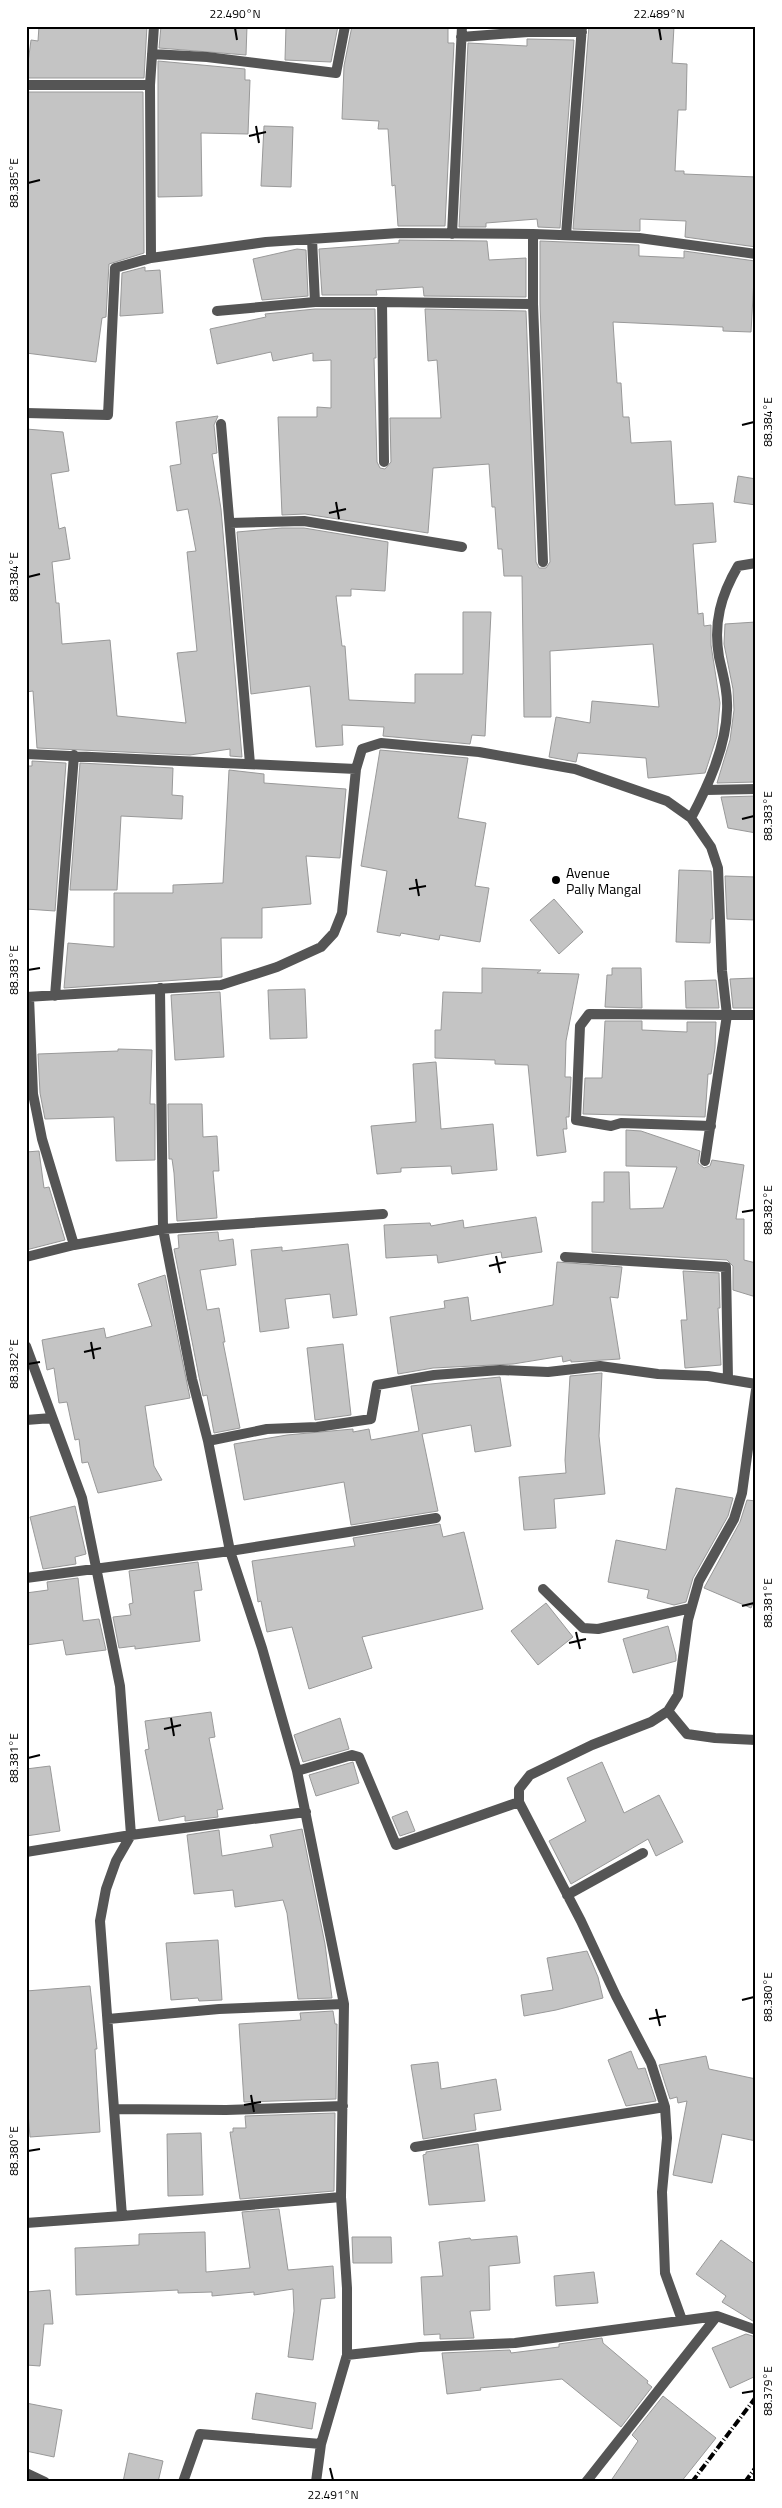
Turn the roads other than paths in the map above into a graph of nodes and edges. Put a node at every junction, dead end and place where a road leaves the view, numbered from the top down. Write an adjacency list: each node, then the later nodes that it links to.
1 (154, 26): 5 (street)
2 (344, 26): 5 (street)
3 (582, 29): 4 (street); 10 (street)
4 (461, 32): 8 (street)
5 (152, 54): 7 (street)
6 (26, 85): 7 (street)
7 (150, 85): 13 (street)
8 (452, 234): 9 (street); 11 (street)
9 (532, 234): 10 (street); 16 (street)
10 (566, 235): 12 (street)
11 (312, 239): 13 (street); 14 (street)
12 (756, 254)
13 (151, 258): 18 (street)
14 (315, 302): 15 (street); 17 (street)
15 (382, 302): 16 (street); 20 (street)
16 (533, 304): 23 (street)
17 (217, 311)
18 (26, 413)
19 (221, 424): 21 (street)
20 (384, 462)
21 (230, 523): 22 (street); 27 (street)
22 (462, 547)
23 (543, 562)
24 (756, 563): 30 (street)
25 (26, 754): 26 (street)
26 (74, 755): 27 (street); 33 (street)
27 (250, 764): 28 (street)
28 (356, 769): 31 (street); 32 (street)
29 (756, 789): 30 (street)
30 (706, 790): 31 (street)
31 (692, 818): 35 (street)
32 (160, 988): 33 (street); 40 (street)
33 (55, 996): 34 (street)
34 (28, 997): 41 (street)
35 (727, 1015): 36 (street); 37 (street); 37 (street)
36 (756, 1015)
37 (711, 1126): 38 (street)
38 (706, 1161)
39 (383, 1214): 40 (street)
40 (163, 1229): 41 (street); 50 (street)
41 (74, 1245): 42 (street)
42 (26, 1257)
43 (565, 1257): 45 (street)
44 (27, 1349): 48 (street)
45 (728, 1379): 46 (street); 50 (street)
46 (756, 1384)
47 (756, 1390): 56 (street)
48 (52, 1418): 49 (street); 53 (street)
49 (26, 1420)
50 (208, 1441): 52 (street)
51 (436, 1518): 52 (street)
52 (230, 1551): 53 (street); 59 (street)
53 (96, 1568): 54 (street); 62 (street)
54 (26, 1578)
55 (543, 1589): 56 (street)
56 (691, 1608): 57 (street)
57 (668, 1711): 58 (street); 60 (street)
58 (756, 1740)
59 (297, 1771): 60 (street); 61 (street)
60 (519, 1802): 65 (street)
61 (306, 1812): 62 (street); 66 (street)
62 (130, 1835): 63 (street); 67 (street)
63 (26, 1852)
64 (643, 1853): 65 (street)
65 (567, 1895): 69 (street)
66 (344, 2004): 67 (street); 68 (street)
67 (108, 2019): 70 (street)
68 (343, 2106): 70 (street); 72 (street)
69 (665, 2107): 71 (street); 76 (street)
70 (114, 2109): 73 (street)
71 (415, 2148)
72 (342, 2197): 73 (street); 78 (street)
73 (122, 2216): 74 (street)
74 (26, 2223)
75 (717, 2316): 76 (street); 77 (street); 84 (street)
76 (682, 2320): 78 (street)
77 (756, 2330)
78 (347, 2355): 79 (street)
79 (322, 2444): 82 (street); 83 (street)
80 (26, 2472): 81 (street)
81 (45, 2482)
82 (182, 2482)
83 (316, 2482)
84 (586, 2482)

